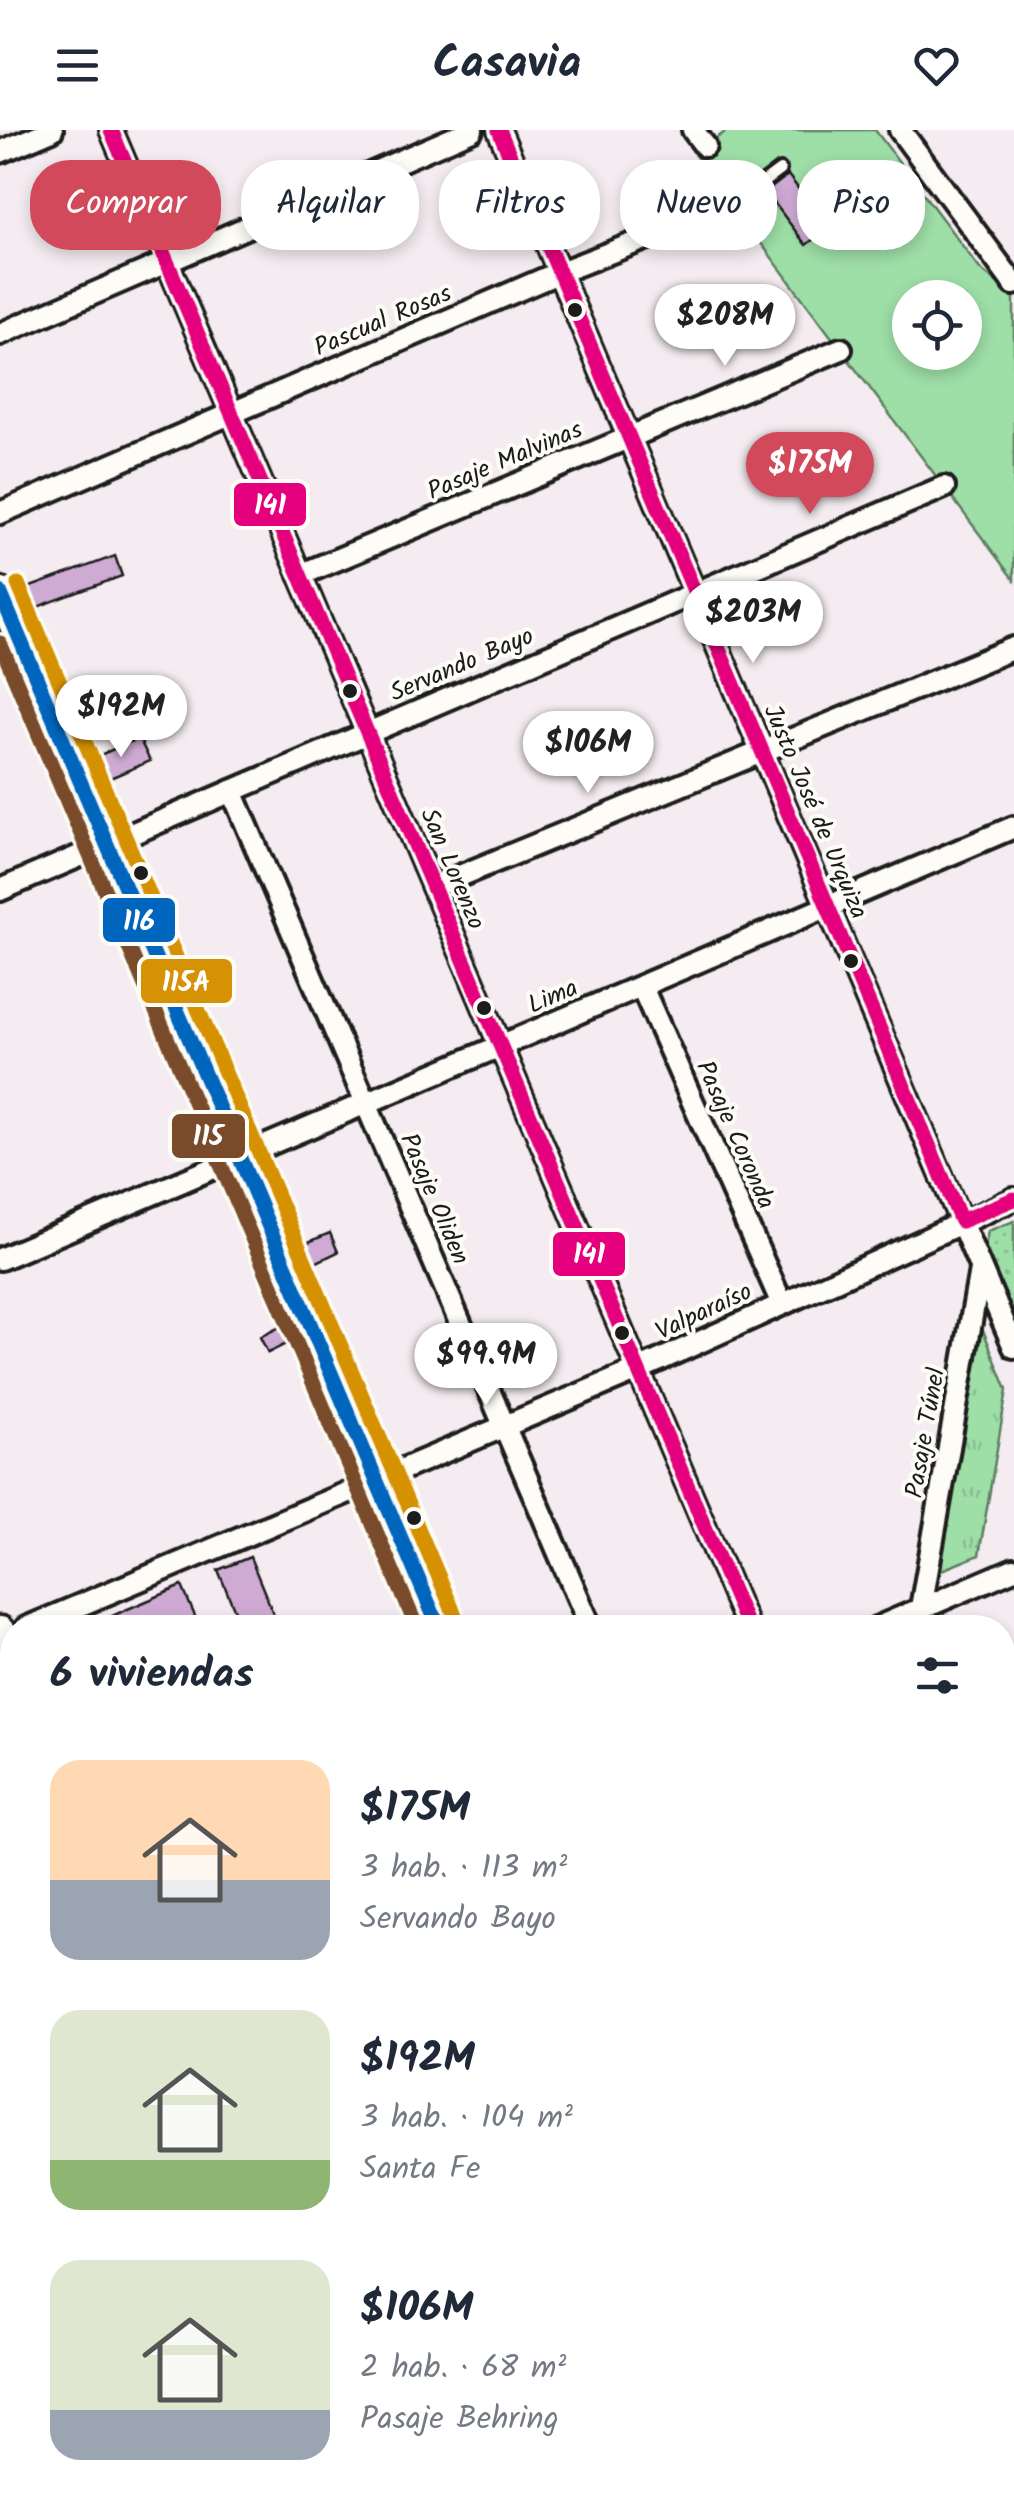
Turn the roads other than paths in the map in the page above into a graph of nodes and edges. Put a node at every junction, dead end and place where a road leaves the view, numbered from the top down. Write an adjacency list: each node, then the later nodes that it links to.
1 (52, 130): 6 (street)
2 (111, 130): 10 (street, San Lorenzo)
3 (472, 130): 10 (street)
4 (500, 130): 11 (street, Justo José de Urquiza)
5 (900, 130): 12 (street)
6 (0, 152)
7 (780, 170): 8 (lane, Pascual Rosas)
8 (777, 172)
9 (620, 249): 11 (street, Pascual Rosas)
10 (167, 262): 13 (street); 15 (street, San Lorenzo)
11 (560, 272): 15 (street, Pascual Rosas); 16 (street, Justo José de Urquiza)
12 (1014, 284)
13 (0, 334)
14 (840, 349): 16 (street, Pasaje Malvinas)
15 (232, 414): 18 (street, Pascual Rosas); 19 (street, San Lorenzo)
16 (628, 435): 19 (street, Pasaje Malvinas); 21 (street, Justo José de Urquiza)
17 (944, 487): 21 (street, Servando Bayo)
18 (0, 512)
19 (300, 575): 23 (street, San Lorenzo)
20 (0, 592): 27 (main road)
21 (695, 593): 23 (street, Servando Bayo); 24 (street, Justo José de Urquiza)
22 (1014, 648): 24 (street)
23 (367, 733): 25 (street, Servando Bayo); 28 (street, San Lorenzo)
24 (762, 752): 28 (street); 30 (street, Justo José de Urquiza)
25 (232, 791): 27 (street, Servando Bayo); 33 (street, Pasaje Oliden)
26 (1014, 827): 30 (street, Lima)
27 (107, 844): 29 (street, Servando Bayo); 34 (main road)
28 (433, 888): 32 (street, San Lorenzo)
29 (0, 890)
30 (828, 908): 31 (street, Lima); 36 (street, Justo José de Urquiza)
31 (642, 986): 32 (street, Lima); 39 (street, Pasaje Coronda)
32 (501, 1046): 33 (street, Lima); 41 (street, San Lorenzo)
33 (366, 1104): 34 (street, Lima); 42 (street, Pasaje Oliden)
34 (240, 1157): 37 (street, Lima); 43 (main road)
35 (1014, 1199): 36 (street, Valparaíso)
36 (961, 1222): 38 (street, Justo José de Urquiza); 39 (street, Valparaíso)
37 (0, 1259)
38 (980, 1267): 40 (street, Justo José de Urquiza); 45 (street, Pasaje Túnel)
39 (782, 1304): 41 (street, Valparaíso)
40 (1014, 1347)
41 (638, 1370): 42 (street, Valparaíso); 49 (street, San Lorenzo)
42 (505, 1427): 43 (street, Valparaíso); 48 (street, Pasaje Oliden)
43 (377, 1482): 46 (street, Valparaíso); 47 (main road)
44 (1014, 1569): 45 (street)
45 (922, 1608): 50 (street)
46 (63, 1615)
47 (433, 1615)
48 (585, 1615)
49 (742, 1615)
50 (906, 1615)

